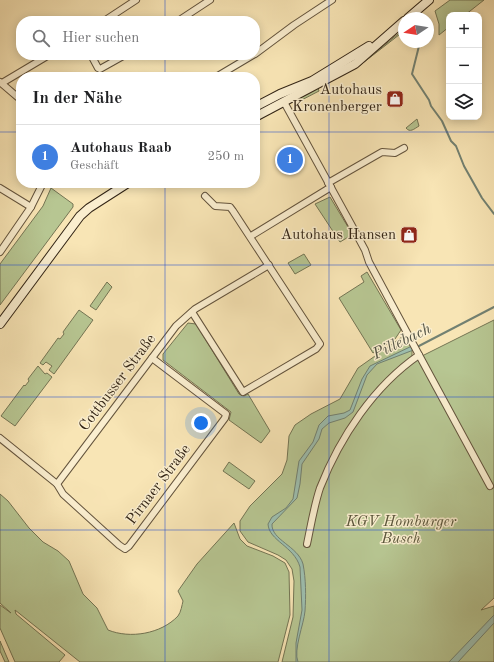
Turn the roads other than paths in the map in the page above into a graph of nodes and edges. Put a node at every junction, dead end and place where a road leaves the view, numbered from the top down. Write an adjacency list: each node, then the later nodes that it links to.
1 (136, 0): 7 (street)
2 (210, 0): 8 (street)
3 (332, 0): 5 (street)
4 (429, 0): 6 (main road)
5 (322, 2): 11 (street)
6 (415, 12)
7 (112, 16)
8 (186, 16)
9 (398, 26): 10 (main road)
10 (385, 37): 19 (main road); 22 (main road)
11 (260, 49)
12 (40, 60): 16 (street)
13 (94, 60): 14 (street)
14 (117, 60)
15 (244, 60): 17 (street)
16 (19, 72)
17 (224, 72)
18 (16, 74): 20 (street)
19 (312, 80): 22 (main road); 23 (main road)
20 (1, 82): 21 (street)
21 (16, 96)
22 (284, 102): 24 (main road); 25 (main road); 27 (street)
23 (260, 104)
24 (260, 110)
25 (260, 114)
26 (404, 148): 27 (street)
27 (330, 185): 33 (street); 38 (street)
28 (0, 188): 32 (street)
29 (40, 188): 32 (street)
30 (120, 188): 37 (main road)
31 (205, 196): 33 (street)
32 (31, 207): 34 (street)
33 (251, 236): 35 (street)
34 (0, 252)
35 (269, 265): 36 (street, Cottbusser Straße); 36 (street)
36 (192, 312): 39 (street, Cottbusser Straße)
37 (0, 324)
38 (418, 354): 42 (street); 43 (street)
39 (152, 358): 41 (street, Cottbusser Straße); 41 (street, Pirnaer Straße)
40 (0, 438): 41 (street)
41 (57, 484)
42 (490, 486)
43 (307, 544)

